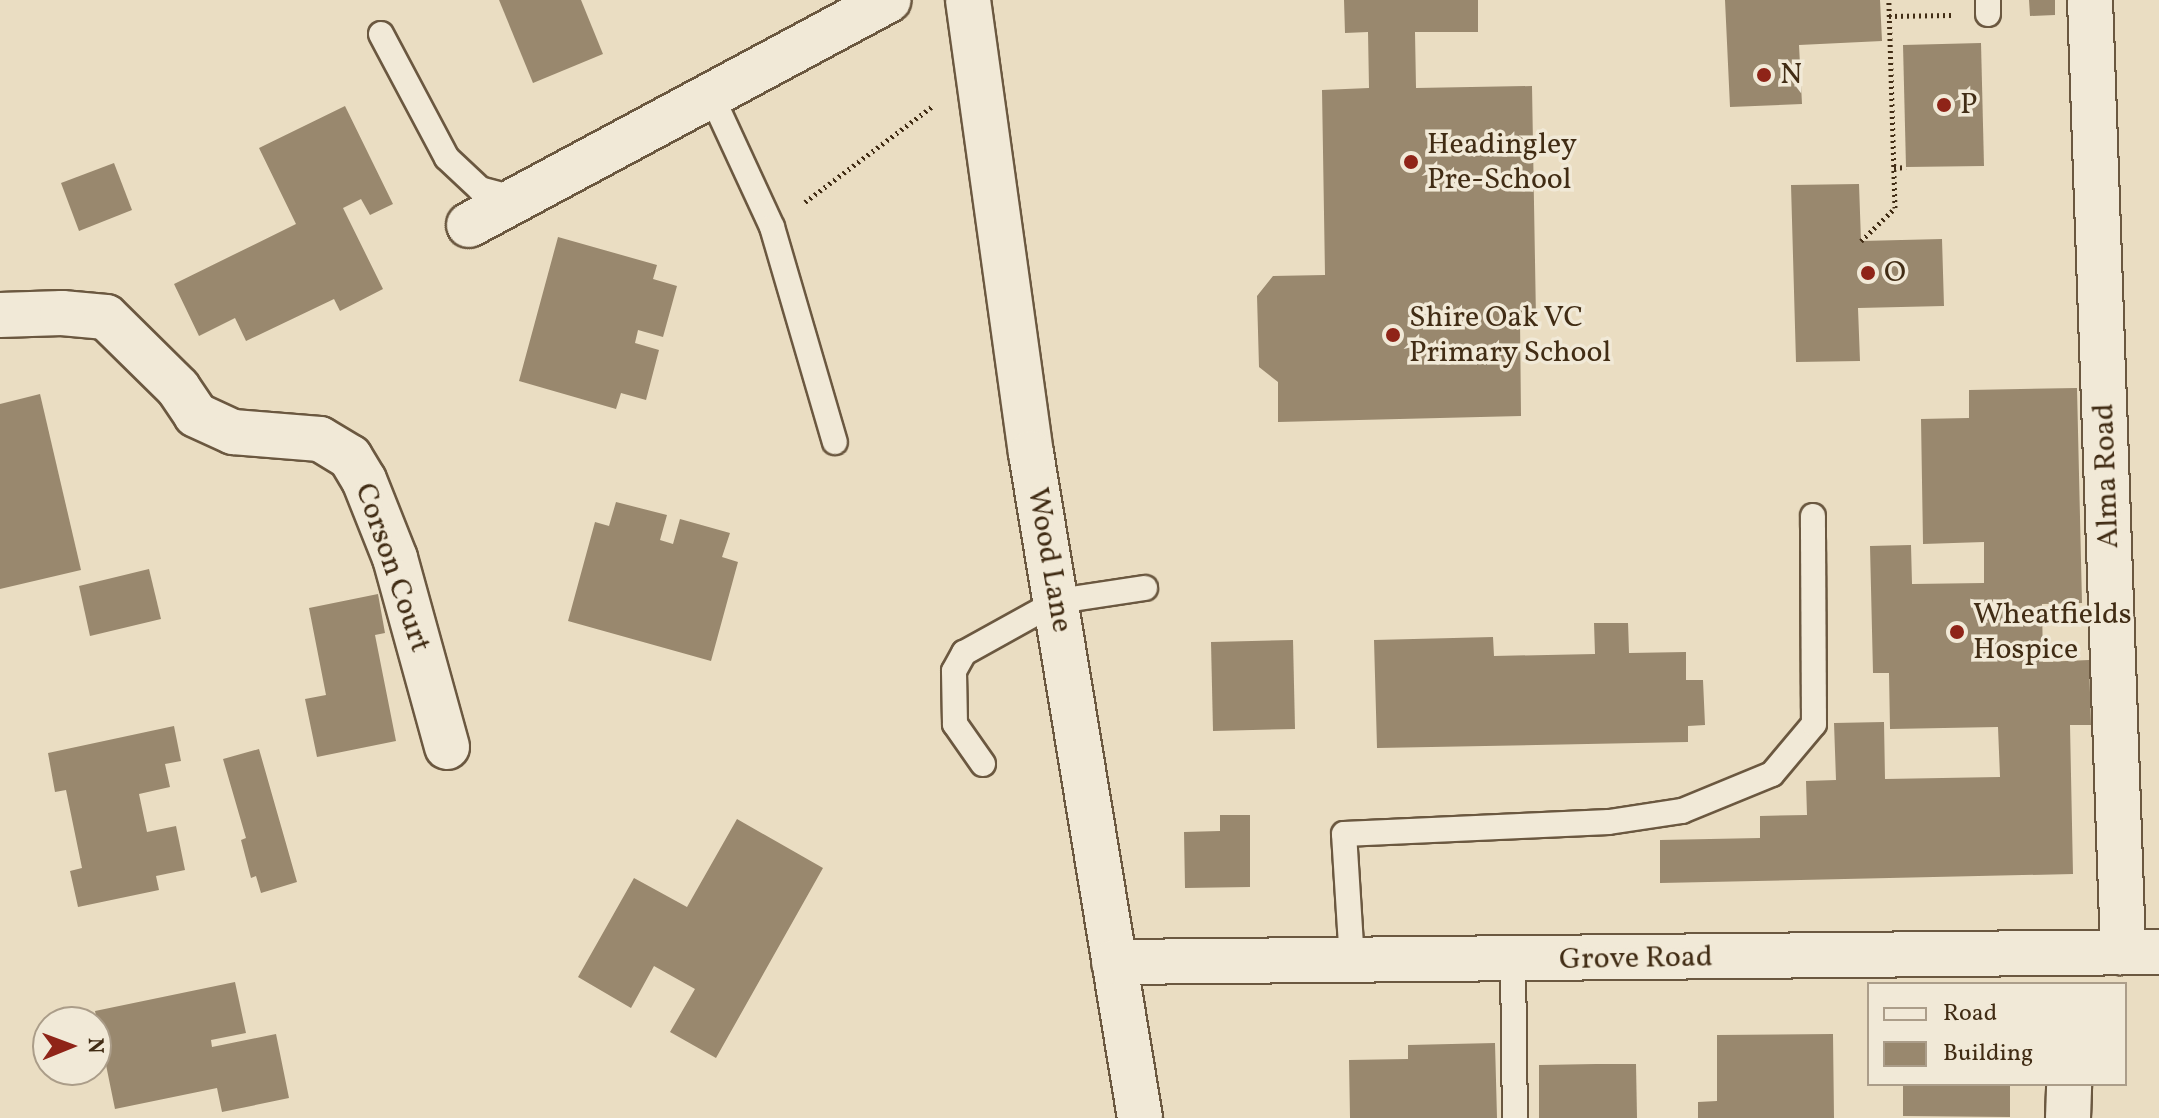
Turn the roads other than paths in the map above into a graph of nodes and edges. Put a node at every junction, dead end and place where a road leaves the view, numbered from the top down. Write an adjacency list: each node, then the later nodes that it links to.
1 (889, 0): 5 (street)
2 (968, 0): 12 (street, Wood Lane)
3 (2090, 0): 15 (street, Alma Road)
4 (381, 34): 6 (lane)
5 (712, 97): 6 (street); 9 (lane)
6 (520, 199): 7 (street)
7 (469, 225)
8 (0, 315): 13 (street, Corson Court)
9 (835, 442)
10 (1813, 516): 16 (lane)
11 (1145, 588): 12 (lane)
12 (1058, 601): 14 (lane); 18 (street, Wood Lane)
13 (447, 747)
14 (983, 764)
15 (2141, 952): 19 (street, Grove Road)
16 (1352, 961): 17 (street, Grove Road); 18 (street, Grove Road)
17 (1513, 961): 19 (street, Grove Road); 22 (lane)
18 (1114, 962): 21 (street, Wood Lane)
19 (2071, 969)
20 (2069, 1086): 23 (street)
21 (1140, 1118)
22 (1515, 1118)
23 (2068, 1118)

